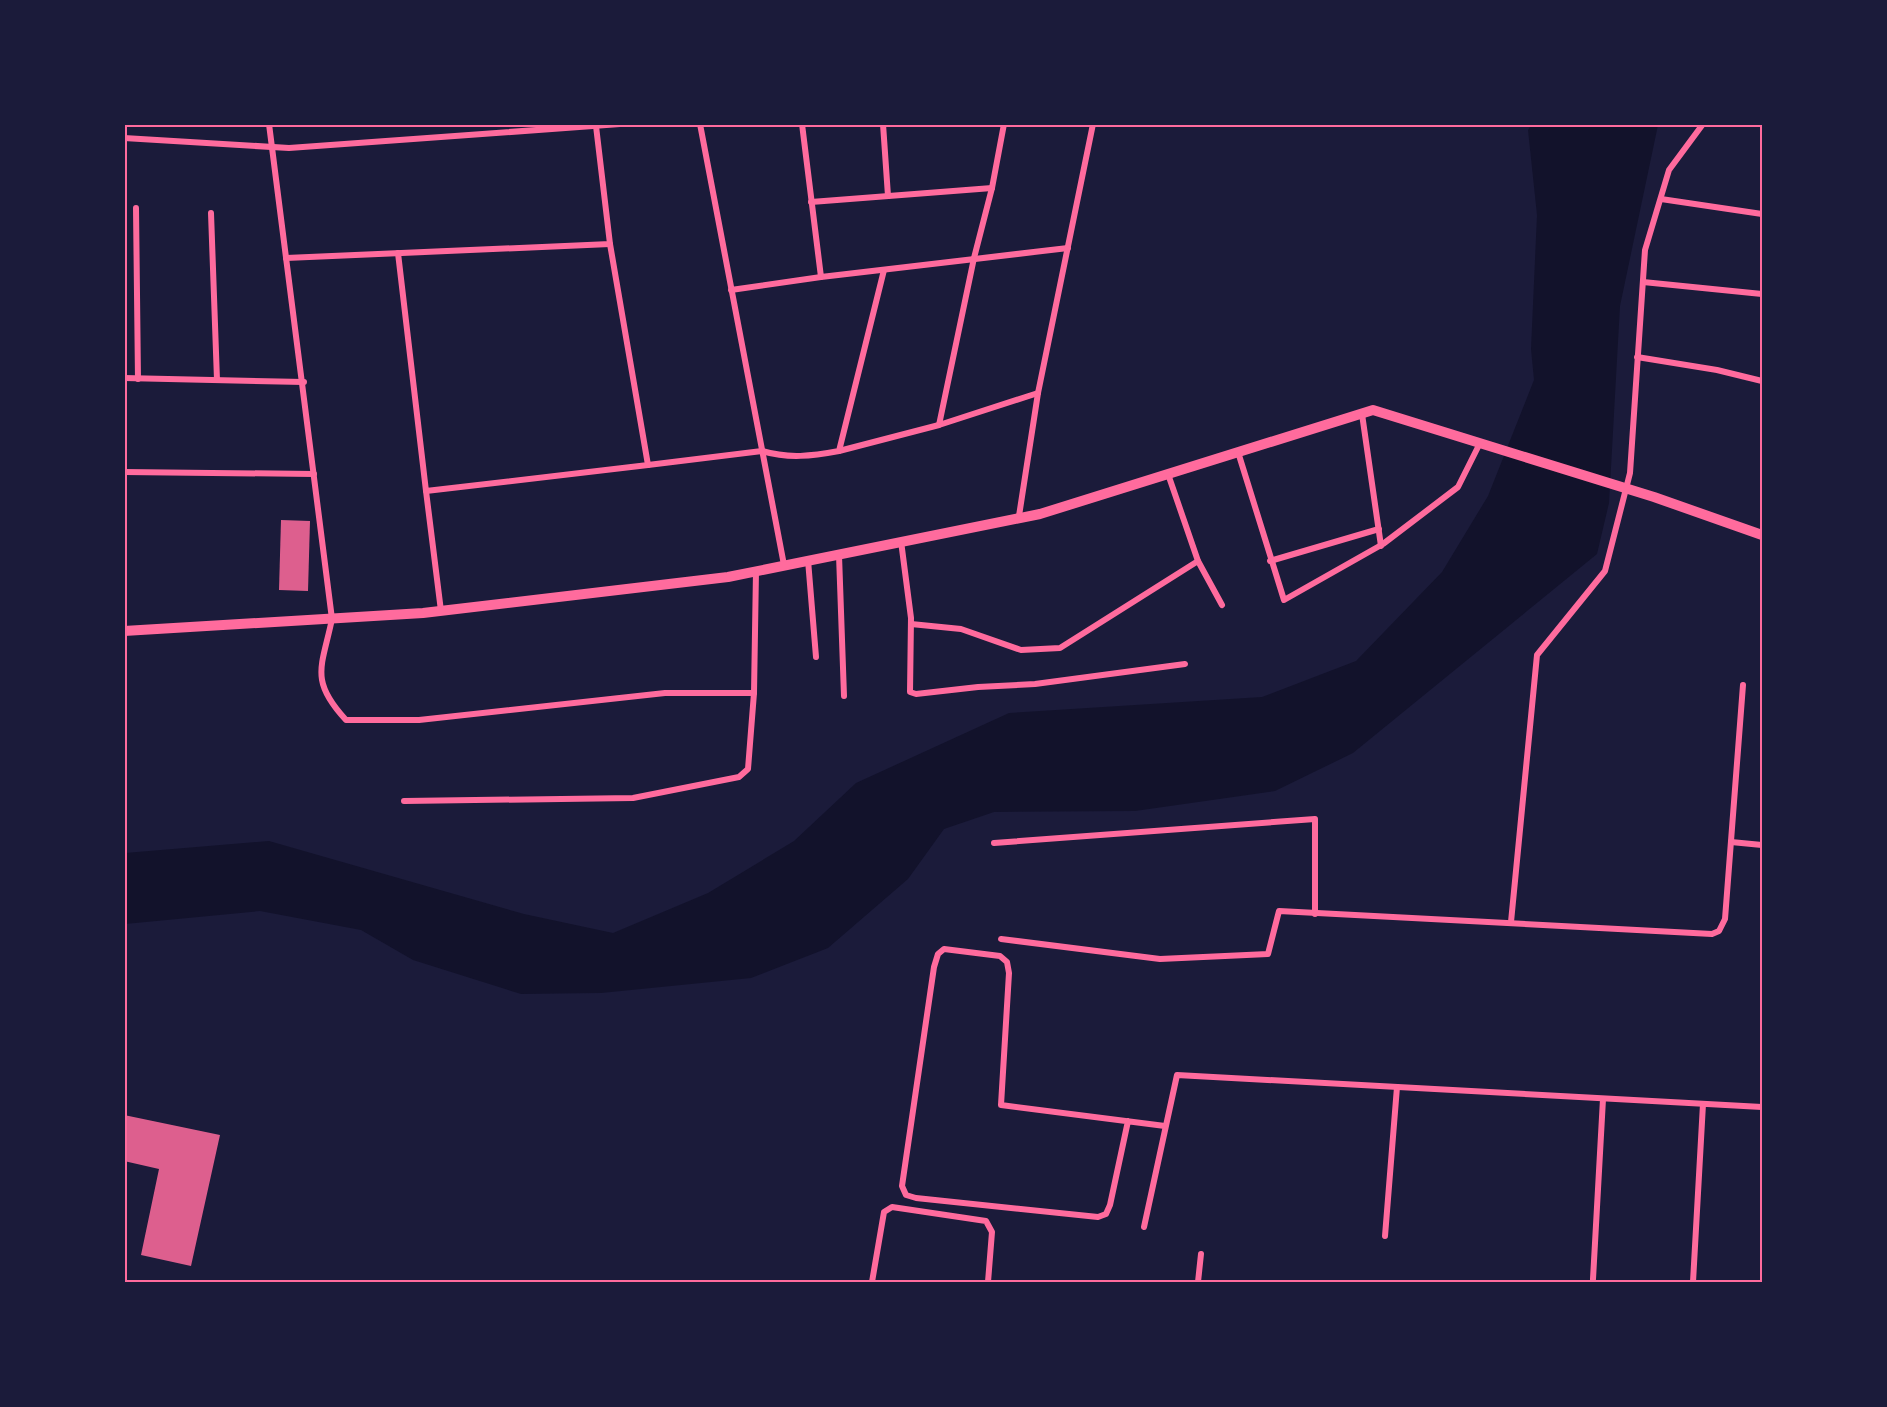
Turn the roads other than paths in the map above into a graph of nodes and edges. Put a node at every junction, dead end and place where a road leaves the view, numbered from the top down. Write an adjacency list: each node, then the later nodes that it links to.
1 (269, 124): 11 (street)
2 (620, 124): 9 (street)
3 (700, 124): 27 (street)
4 (802, 124): 15 (street)
5 (883, 124): 13 (street)
6 (1004, 124): 12 (street)
7 (1093, 124): 20 (street)
8 (1703, 124): 14 (street)
9 (596, 126): 11 (street); 19 (street)
10 (124, 138): 11 (street)
11 (272, 147): 22 (street)
12 (992, 188): 13 (street); 23 (street)
13 (888, 196): 15 (street)
14 (1660, 199): 18 (street); 26 (street)
15 (811, 202): 25 (street)
16 (136, 208): 31 (street)
17 (211, 213): 32 (street)
18 (1762, 214)
19 (610, 244): 21 (street); 42 (street)
20 (1068, 248): 23 (street); 35 (street)
21 (398, 253): 22 (street); 47 (street)
22 (286, 258): 34 (street)
23 (974, 258): 24 (street); 37 (street)
24 (884, 270): 25 (street); 39 (street)
25 (821, 277): 27 (street)
26 (1642, 282): 28 (street); 29 (street)
27 (731, 290): 40 (street)
28 (1762, 294)
29 (1637, 357): 33 (street); 46 (street)
30 (124, 378): 31 (street)
31 (138, 378): 32 (street)
32 (217, 380): 34 (street)
33 (1762, 381)
34 (304, 382): 44 (street)
35 (1038, 393): 37 (street); 48 (street)
36 (1362, 414): 38 (street); 41 (street); 49 (street)
37 (939, 425): 39 (street)
38 (1484, 445): 46 (street); 52 (street)
39 (839, 451): 40 (street)
40 (762, 452): 42 (street); 57 (street)
41 (1238, 452): 45 (street); 56 (street)
42 (648, 465): 47 (street)
43 (124, 472): 44 (street)
44 (314, 474): 61 (street)
45 (1168, 474): 48 (street); 55 (street)
46 (1628, 489): 50 (street); 74 (street)
47 (426, 491): 60 (street)
48 (1018, 516): 51 (street)
49 (1379, 529): 52 (street); 56 (street)
50 (1762, 535)
51 (901, 541): 53 (street); 62 (street)
52 (1382, 546): 56 (street)
53 (838, 554): 54 (street); 68 (street)
54 (808, 560): 57 (street); 64 (street)
55 (1198, 561): 59 (street); 62 (street)
56 (1270, 561)
57 (784, 565): 58 (street)
58 (756, 571): 60 (street); 67 (street)
59 (1222, 605)
60 (441, 611): 61 (street)
61 (332, 619): 63 (street); 67 (street)
62 (911, 624): 65 (street)
63 (124, 631)
64 (816, 657)
65 (1185, 664)
66 (1743, 686): 70 (street)
67 (754, 693): 69 (street)
68 (844, 696)
69 (404, 801)
70 (1731, 842): 72 (street); 74 (street)
71 (994, 843): 73 (street)
72 (1762, 845)
73 (1314, 914): 74 (street); 75 (street)
74 (1511, 922)
75 (1001, 939)
76 (1397, 1087): 77 (street); 81 (street); 83 (street)
77 (1603, 1099): 78 (street); 85 (street)
78 (1704, 1104): 79 (street); 89 (street)
79 (1762, 1107)
80 (1128, 1121): 80 (street); 81 (street)
81 (1165, 1126): 82 (street)
82 (1144, 1227)
83 (1386, 1236)
84 (1202, 1254): 88 (street)
85 (1593, 1279)
86 (872, 1282): 87 (street)
87 (988, 1282)
88 (1198, 1282)
89 (1693, 1282)

